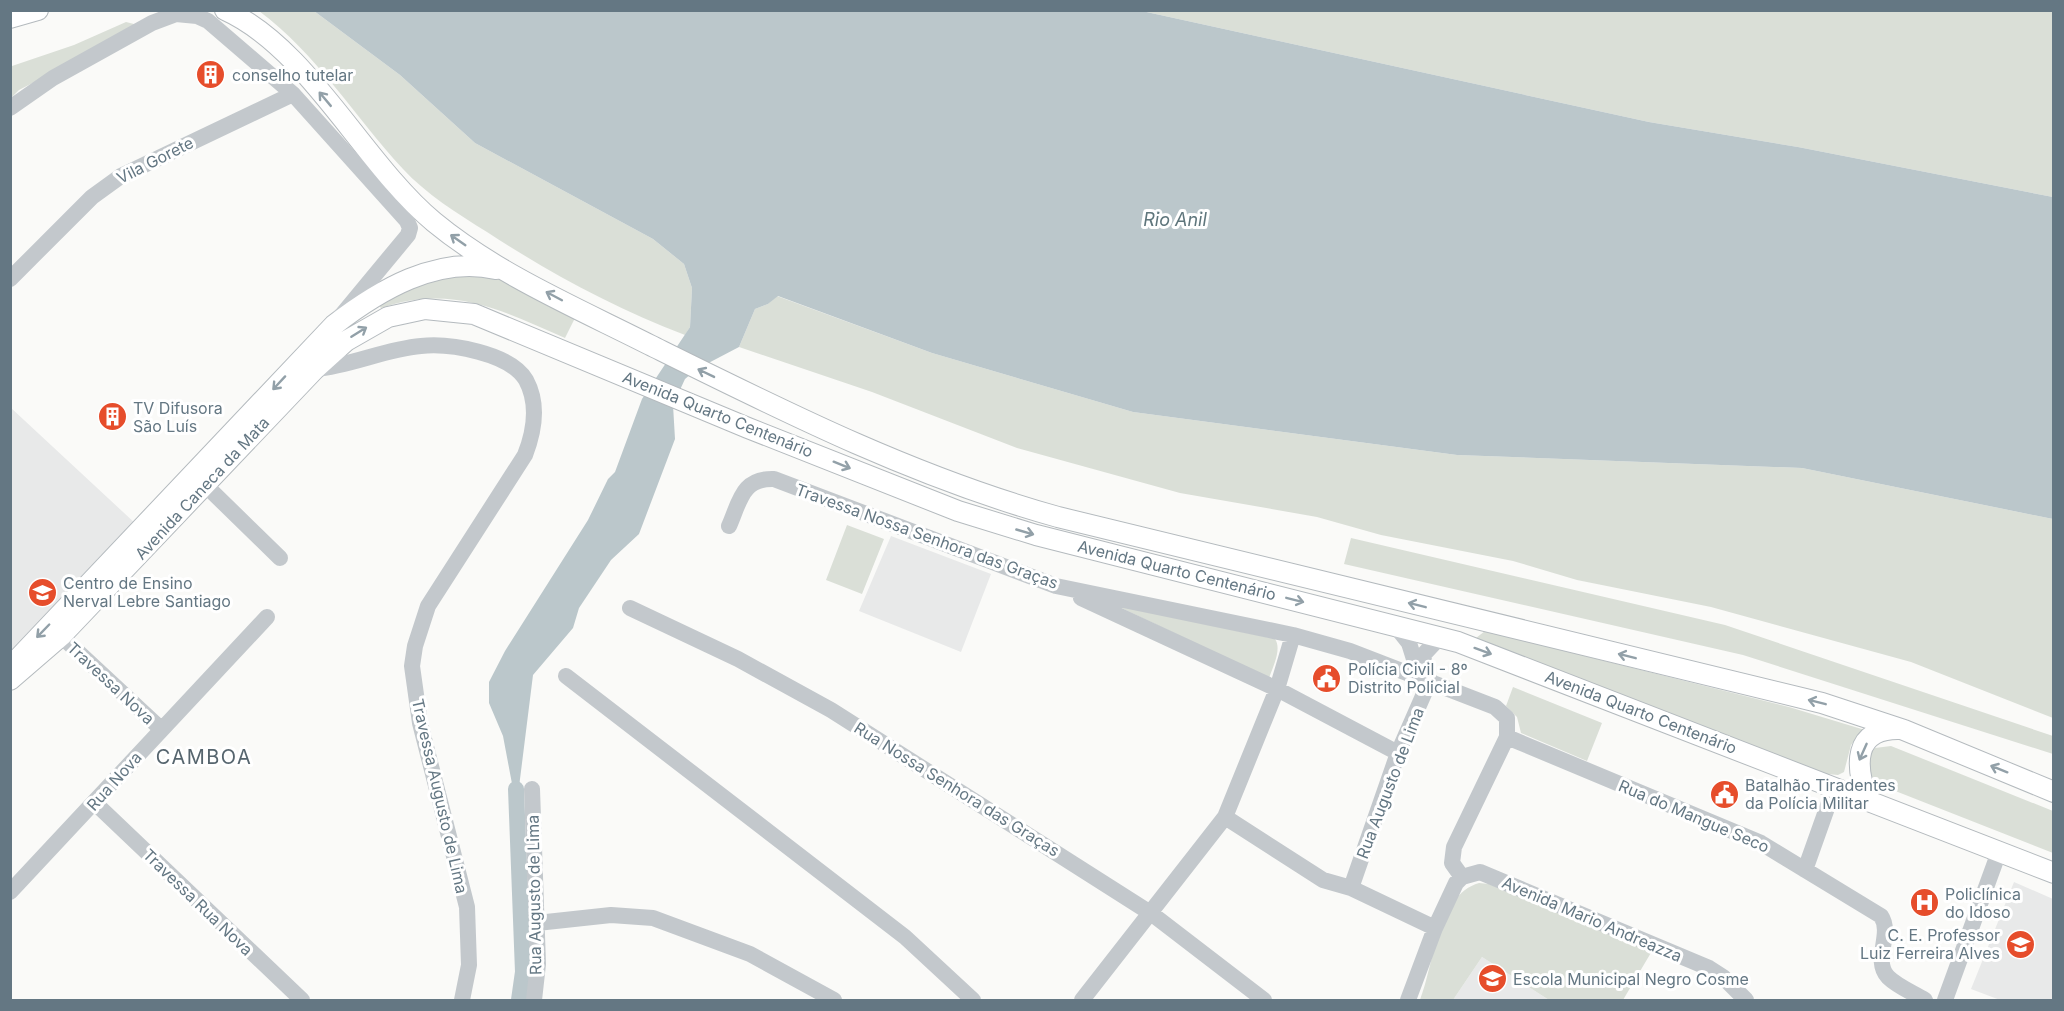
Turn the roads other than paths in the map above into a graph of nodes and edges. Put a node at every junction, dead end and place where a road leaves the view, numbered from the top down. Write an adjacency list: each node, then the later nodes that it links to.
1 (38, 10): 3 (main road)
2 (225, 10): 7 (main road, one-way to 2)
3 (10, 18)
4 (293, 94): 5 (street); 6 (street, Vila Gorete); 8 (street)
5 (10, 108)
6 (10, 279)
7 (526, 281): 8 (main road, Avenida Caneca da Mata); 25 (main road, Avenida Quarto Centenário, one-way to 7)
8 (333, 325): 9 (main road, Avenida Caneca da Mata)
9 (308, 364): 10 (main road, Avenida Caneca da Mata); 16 (main road, Avenida Quarto Centenário, one-way to 16); 44 (street, Travessa Augusto de Lima)
10 (200, 480): 12 (street); 18 (main road, Avenida Caneca da Mata); 20 (main road, Avenida Caneca da Mata, one-way to 20)
11 (729, 526): 13 (street, Travessa Nossa Senhora das Graças)
12 (280, 558)
13 (1056, 586): 17 (street, Travessa Nossa Senhora das Graças); 23 (street)
14 (630, 608): 40 (street, Rua Nossa Senhora das Graças)
15 (267, 617): 24 (street, Rua Nova)
16 (1394, 624): 19 (main road, Avenida Quarto Centenário); 22 (street)
17 (1293, 635): 22 (street, Travessa Nossa Senhora das Graças); 23 (street)
18 (61, 636): 20 (main road, Avenida Caneca da Mata); 24 (street, Travessa Nova)
19 (1440, 637): 22 (street, Rua Augusto de Lima); 29 (main road, Avenida Quarto Centenário, one-way to 29)
20 (12, 674)
21 (566, 676): 47 (street)
22 (1425, 678): 26 (street); 27 (street, Rua Augusto de Lima)
23 (1277, 689): 27 (street); 33 (street)
24 (161, 729): 32 (street, Rua Nova)
25 (1904, 730): 30 (main road, Avenida Quarto Centenário, one-way to 25); 31 (main road, one-way to 31)
26 (1507, 737): 35 (street, Rua do Mangue Seco); 37 (street)
27 (1398, 753): 38 (street, Rua Augusto de Lima)
28 (532, 789): 41 (street, Rua Augusto de Lima)
29 (1839, 789): 31 (main road, Avenida Quarto Centenário); 35 (street)
30 (2054, 792)
31 (1868, 800): 34 (main road, Avenida Quarto Centenário)
32 (94, 802): 39 (street, Rua Nova); 43 (street, Travessa Rua Nova)
33 (1225, 817): 38 (street); 40 (street)
34 (2002, 853): 36 (main road, Avenida Quarto Centenário); 53 (street)
35 (1805, 870): 52 (street, Rua do Mangue Seco)
36 (2054, 873)
37 (1462, 877): 42 (street); 51 (street, Avenida Mario Andreazza)
38 (1351, 888): 42 (street)
39 (10, 892)
40 (1152, 914): 48 (street); 49 (street, Rua Nossa Senhora das Graças)
41 (537, 923): 45 (street, Rua Augusto de Lima); 46 (street)
42 (1435, 928): 50 (street)
43 (302, 1000)
44 (462, 1000)
45 (534, 1000)
46 (834, 1000)
47 (973, 1000)
48 (1082, 1000)
49 (1264, 1000)
50 (1408, 1000)
51 (1746, 1000)
52 (1925, 1000)
53 (1945, 1000)

